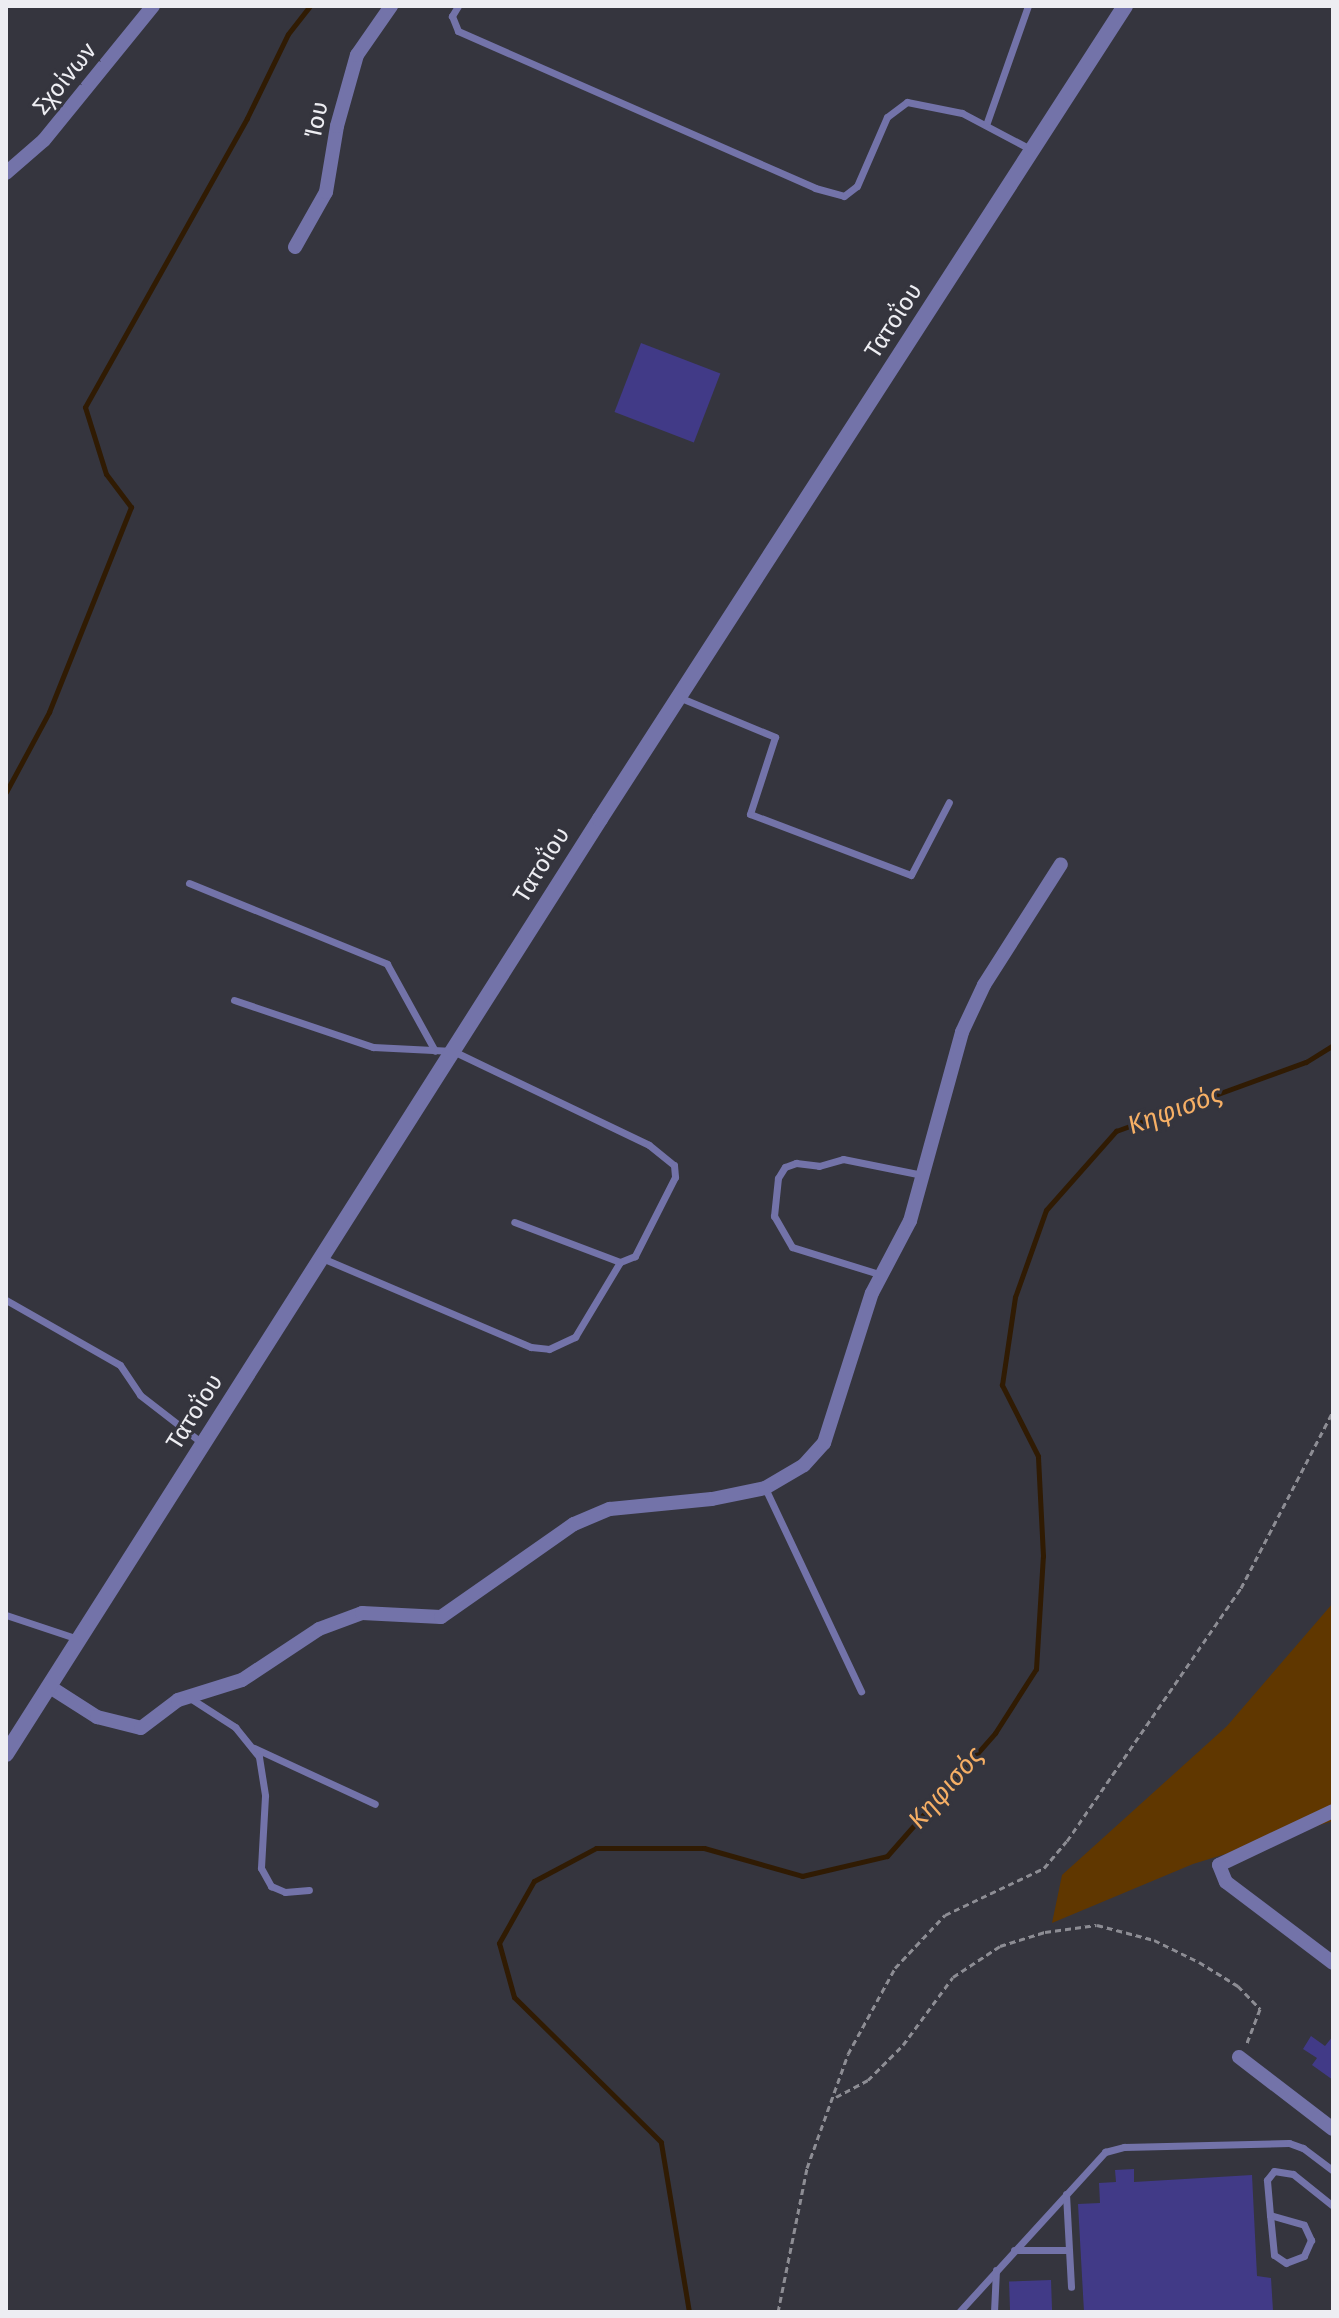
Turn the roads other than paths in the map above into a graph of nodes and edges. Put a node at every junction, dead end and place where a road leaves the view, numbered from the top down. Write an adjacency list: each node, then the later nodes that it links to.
1 (153, 6): 8 (street, Σχοίνων)
2 (391, 6): 9 (street, Ίου)
3 (458, 6): 6 (lane)
4 (1028, 6): 6 (lane)
5 (1125, 6): 7 (street, Τατοΐου)
6 (986, 125): 7 (lane)
7 (1032, 150): 10 (street, Τατοΐου)
8 (6, 173)
9 (295, 247)
10 (679, 697): 11 (lane); 16 (street, Τατοΐου)
11 (949, 802)
12 (1061, 864): 17 (street)
13 (189, 883): 15 (lane)
14 (234, 1000): 15 (lane)
15 (435, 1051): 16 (lane)
16 (453, 1051): 19 (street, Τατοΐου); 20 (lane)
17 (922, 1175): 21 (street); 21 (lane)
18 (514, 1222): 20 (lane)
19 (322, 1258): 20 (lane); 23 (street, Τατοΐου)
20 (620, 1262)
21 (882, 1275): 24 (street)
22 (6, 1300): 23 (lane)
23 (204, 1444): 26 (street, Τατοΐου)
24 (765, 1488): 28 (lane); 29 (street)
25 (6, 1615): 26 (lane)
26 (80, 1639): 27 (street, Τατοΐου)
27 (50, 1687): 29 (street); 31 (street, Τατοΐου)
28 (861, 1691)
29 (190, 1698): 30 (lane)
30 (252, 1747): 32 (lane); 34 (lane)
31 (6, 1754)
32 (375, 1804)
33 (1333, 1811): 35 (street)
34 (309, 1890)
35 (1333, 1963)
36 (1239, 2057): 37 (street)
37 (1333, 2129)
38 (1333, 2171): 39 (lane)
39 (1066, 2193): 42 (lane); 43 (lane)
40 (1333, 2206): 41 (lane)
41 (1270, 2215): 41 (lane)
42 (1014, 2250): 43 (lane); 44 (lane)
43 (1068, 2250): 45 (lane)
44 (996, 2270): 46 (lane); 47 (lane)
45 (1071, 2287)
46 (959, 2312)
47 (994, 2312)

